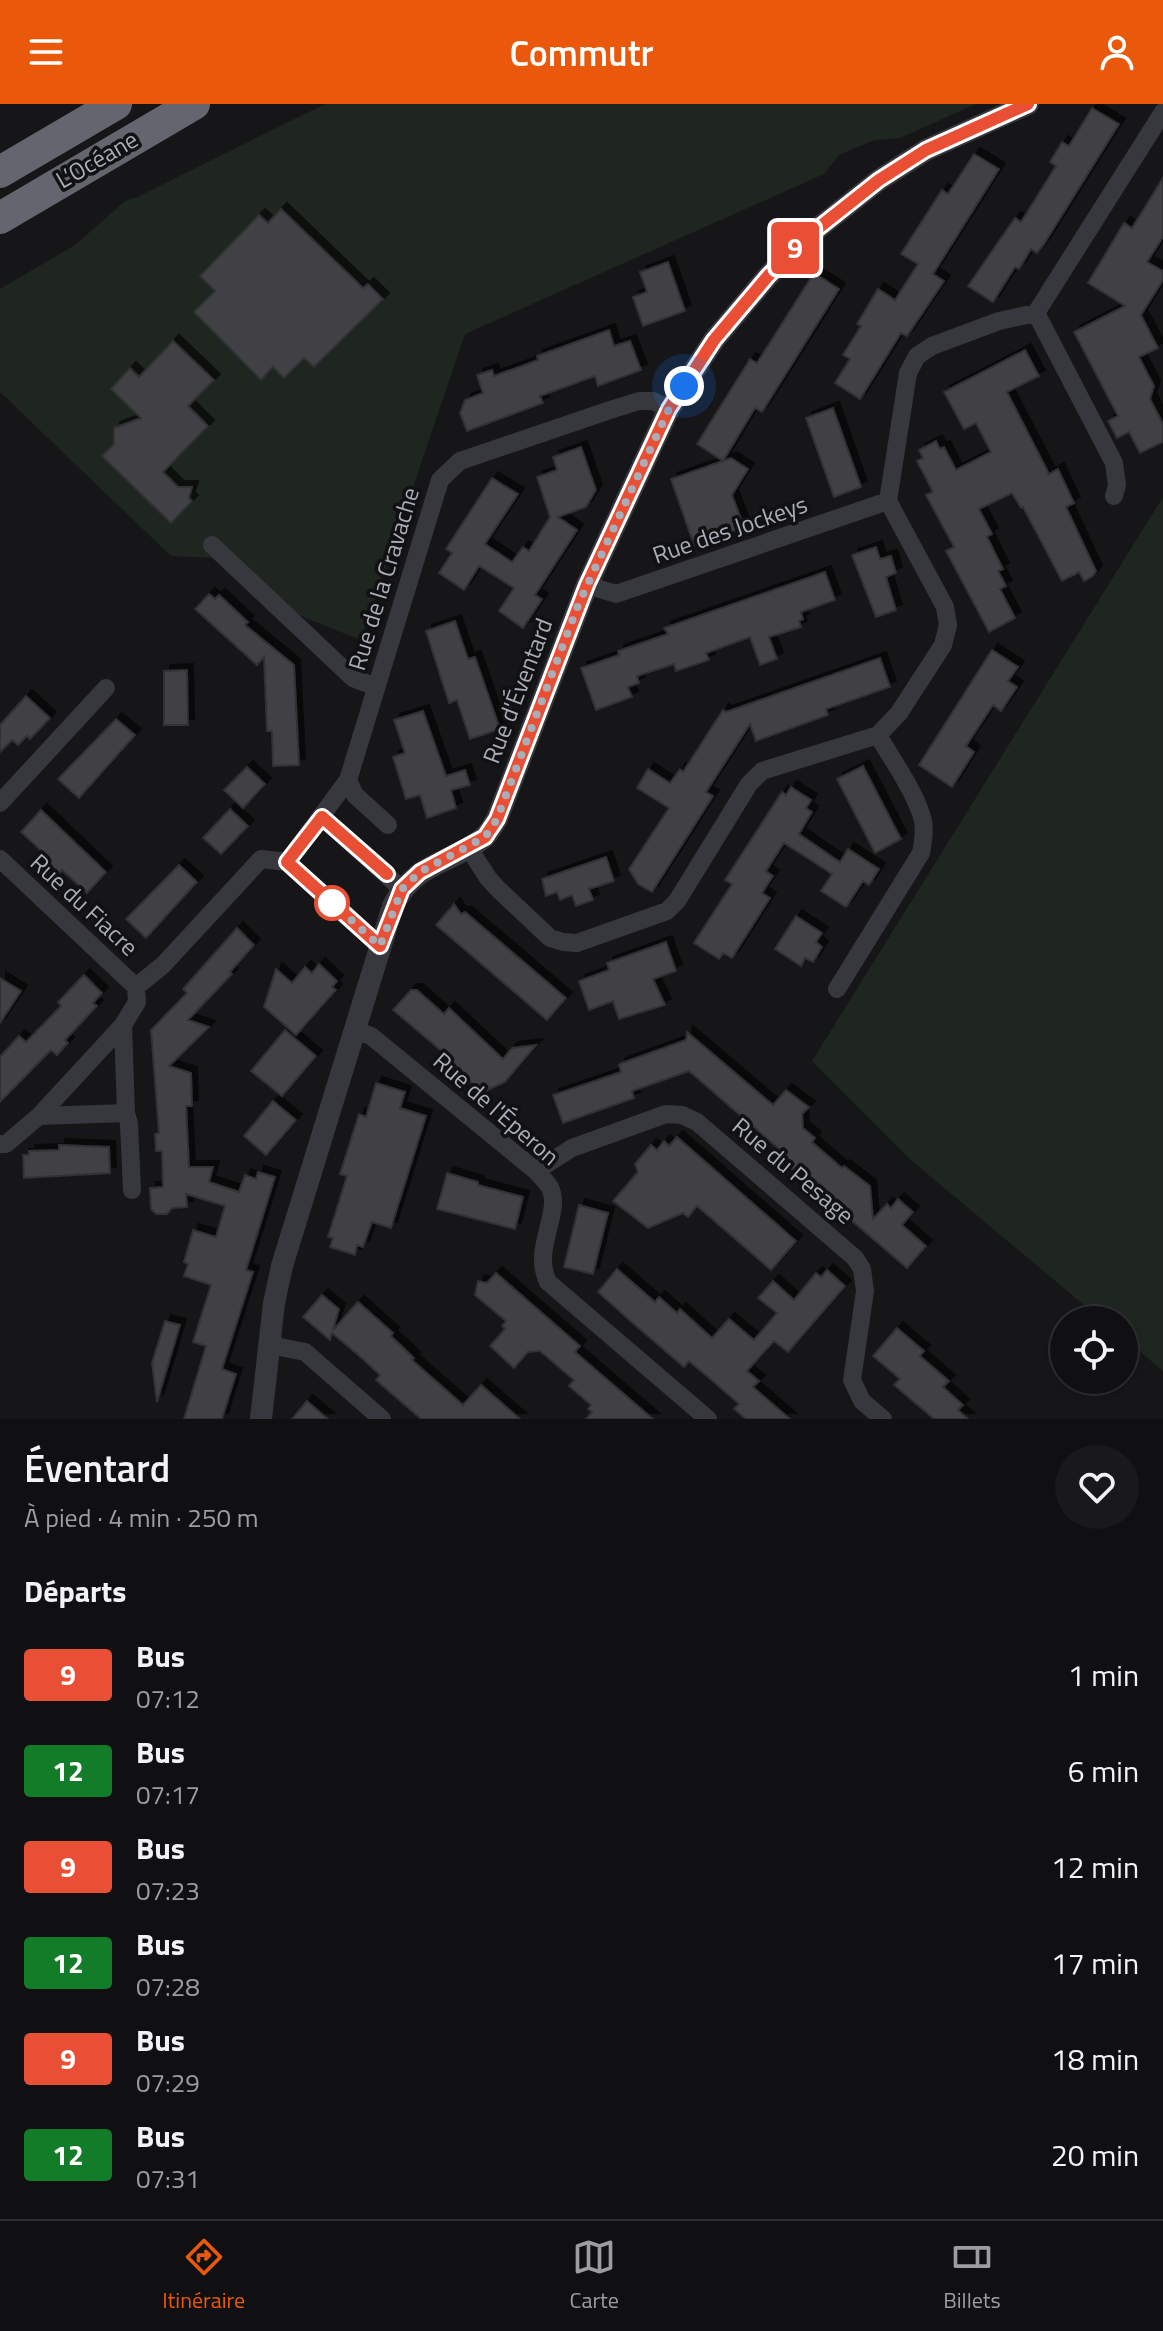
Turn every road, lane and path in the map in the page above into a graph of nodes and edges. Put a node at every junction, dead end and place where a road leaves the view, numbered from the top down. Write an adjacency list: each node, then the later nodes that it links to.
1 (116, 104): 5 (highway, L’Océane)
2 (194, 104): 6 (highway, L’Océane)
3 (1028, 104): 8 (street, Rue d'Éventard)
4 (1163, 112): 7 (street)
5 (0, 172)
6 (0, 218)
7 (1036, 313): 9 (street); 10 (street)
8 (669, 409): 12 (street, Rue d'Éventard); 13 (street, Rue de la Cravache)
9 (1114, 496)
10 (888, 501): 12 (street, Rue des Jockeys); 15 (street)
11 (212, 545): 13 (street)
12 (587, 585): 20 (street, Rue d'Éventard)
13 (376, 687): 16 (street, Rue de la Cravache)
14 (106, 688): 17 (street)
15 (878, 735): 20 (street); 26 (street)
16 (348, 780): 18 (street, Rue de la Cravache); 19 (street)
17 (0, 803)
18 (322, 817): 22 (street, Rue de la Cravache); 23 (street)
19 (388, 825)
20 (468, 847): 23 (street, Rue d'Éventard)
21 (0, 859): 25 (street, Rue du Fiacre)
22 (287, 862): 24 (street); 25 (street)
23 (402, 889): 24 (street)
24 (380, 946): 28 (street)
25 (136, 987): 27 (street)
26 (837, 989)
27 (123, 1025): 29 (street); 30 (street)
28 (355, 1030): 32 (street, Rue de l'Éperon); 34 (street)
29 (126, 1113): 30 (street); 33 (street)
30 (39, 1116): 31 (street)
31 (0, 1144)
32 (536, 1171): 37 (street, Rue de l'Éperon); 38 (street, Rue du Pesage)
33 (132, 1190)
34 (270, 1345): 35 (street); 36 (street)
35 (261, 1419)
36 (382, 1419)
37 (708, 1419)
38 (883, 1419)

